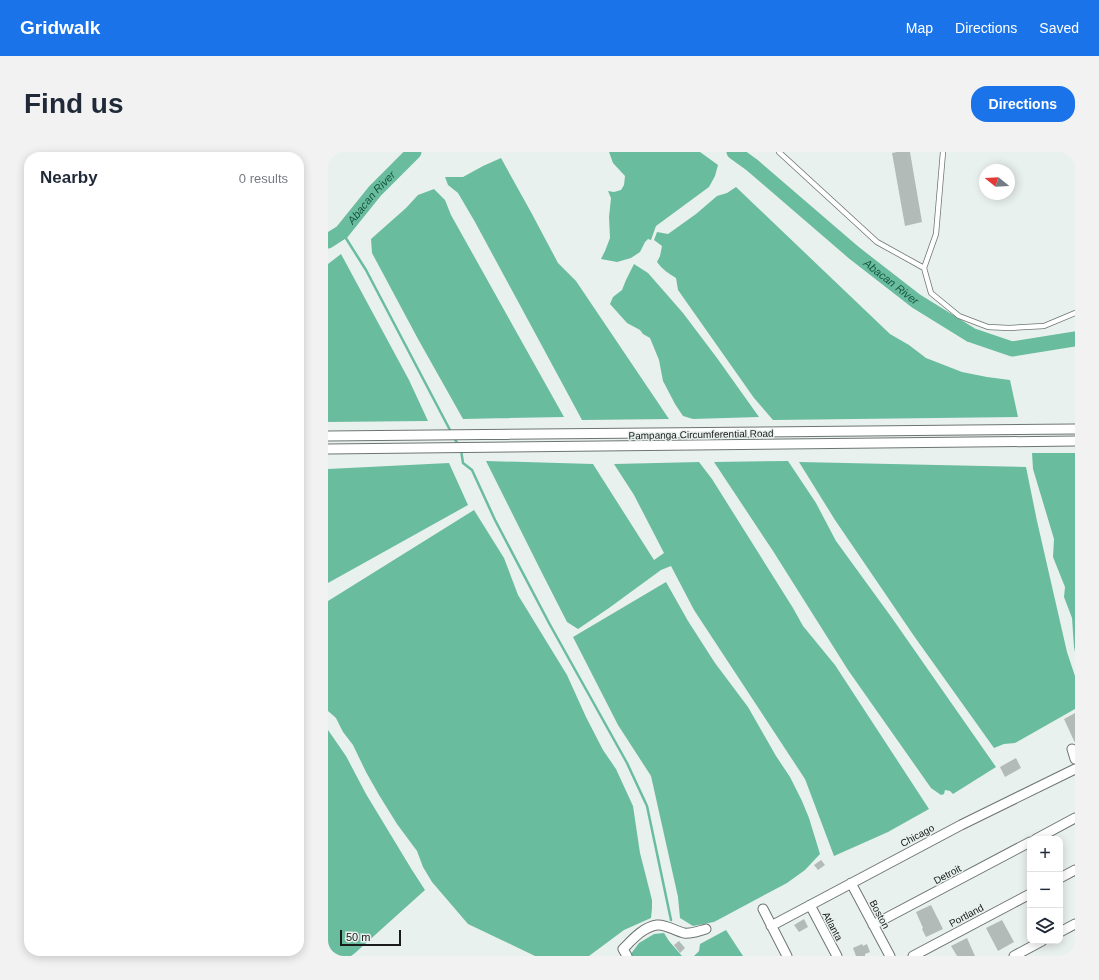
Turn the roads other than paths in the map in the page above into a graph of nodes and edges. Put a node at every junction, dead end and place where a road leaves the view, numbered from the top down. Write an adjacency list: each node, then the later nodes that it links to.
1 (779, 152): 3 (lane)
2 (943, 152): 3 (lane)
3 (924, 268): 4 (lane)
4 (1075, 313)
5 (1075, 428): 6 (street, Pampanga Circumferential Road)
6 (328, 436)
7 (1075, 441): 8 (street, Pampanga Circumferential Road)
8 (328, 449)
9 (1072, 749): 10 (street)
10 (1075, 759)
11 (1075, 769): 17 (street, Chicago)
12 (1075, 818): 13 (street)
13 (1042, 836)
14 (1027, 844): 22 (street, Detroit)
15 (1075, 870): 16 (street)
16 (1063, 876)
17 (851, 883): 19 (street, Chicago); 22 (street, Boston)
18 (1027, 896): 31 (street, Portland)
19 (810, 905): 23 (street, Chicago); 29 (street, Atlanta)
20 (763, 909): 23 (street)
21 (1075, 924): 25 (street)
22 (874, 925): 30 (street, Boston)
23 (771, 926): 28 (street)
24 (706, 929): 27 (street)
25 (1063, 930)
26 (1036, 944): 32 (street)
27 (627, 956)
28 (788, 956)
29 (837, 956)
30 (890, 956)
31 (913, 956)
32 (1014, 956)

